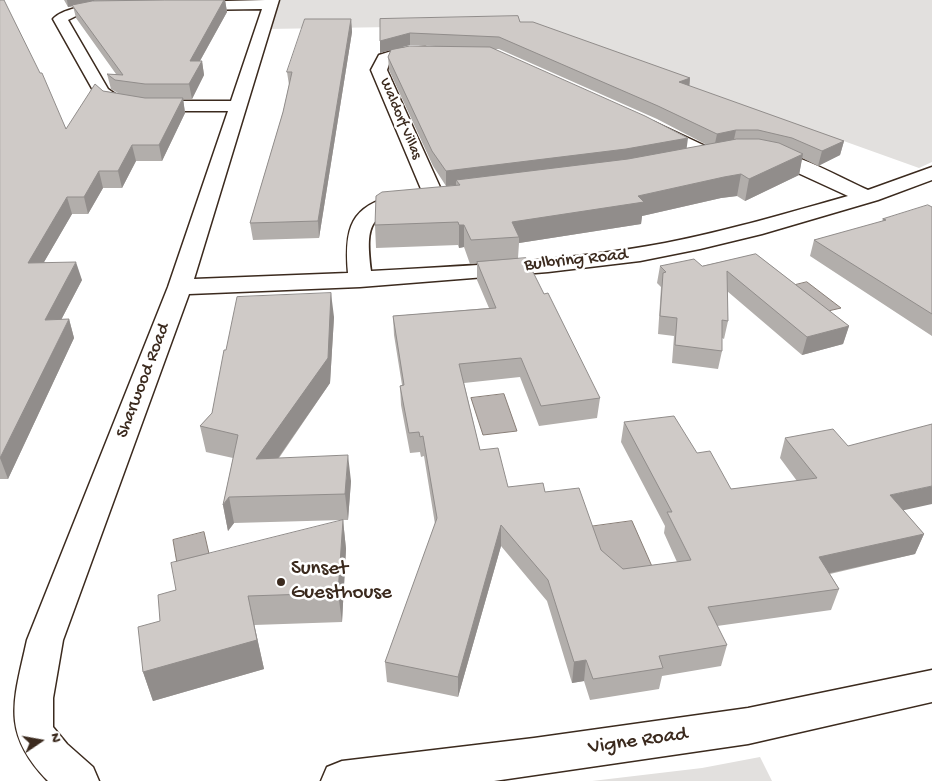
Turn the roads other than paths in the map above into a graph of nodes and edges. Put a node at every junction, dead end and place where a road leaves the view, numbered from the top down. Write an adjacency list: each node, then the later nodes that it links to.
1 (271, 3): 3 (street); 5 (street, Sharwood Road)
2 (122, 7): 5 (street)
3 (171, 7)
4 (442, 52): 11 (street, Waldorf Villas)
5 (238, 106): 12 (street, Sharwood Road)
6 (641, 121): 8 (street)
7 (747, 152): 10 (street)
8 (681, 161)
9 (928, 178): 10 (street, Bulbring Road)
10 (866, 197): 11 (street, Bulbring Road)
11 (360, 280): 12 (street, Bulbring Road)
12 (180, 287): 14 (street, Sharwood Road)
13 (932, 686): 15 (street, Vigne Road)
14 (65, 770)
15 (342, 781)

